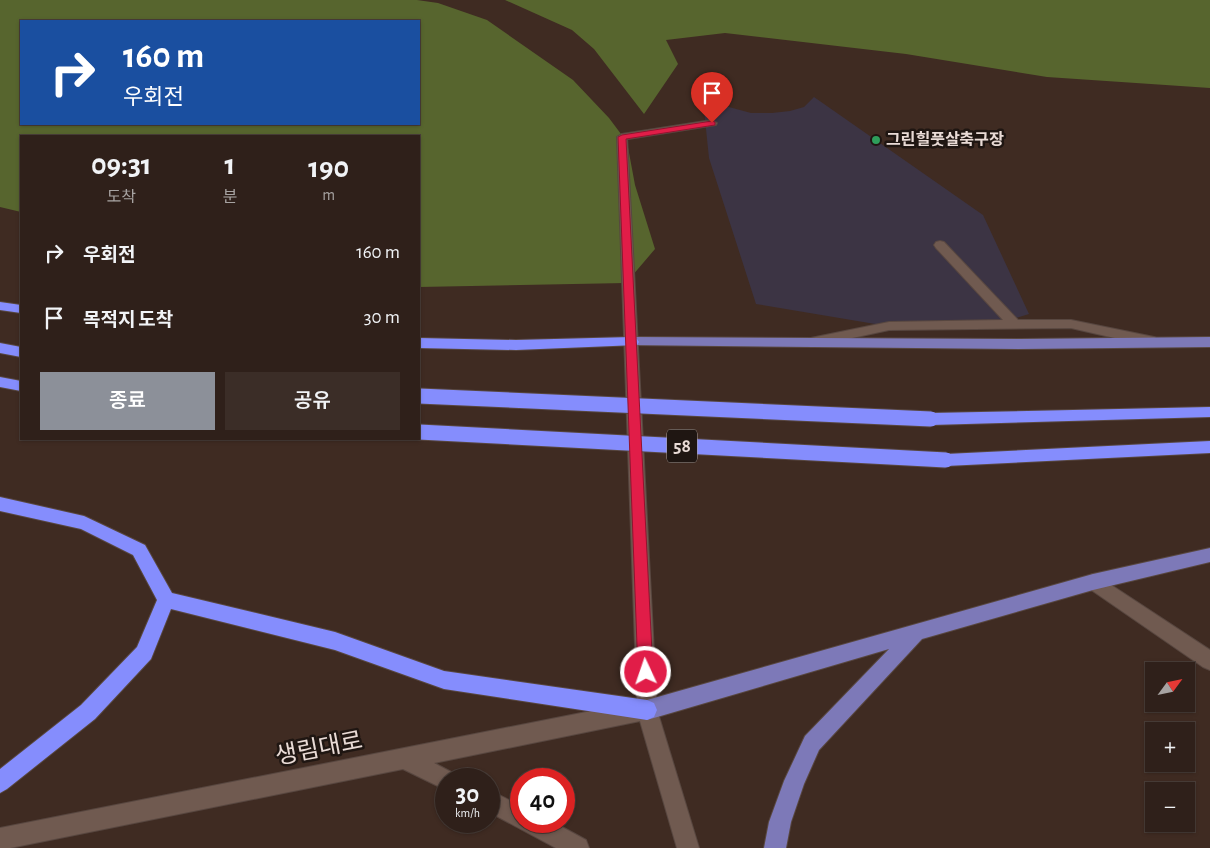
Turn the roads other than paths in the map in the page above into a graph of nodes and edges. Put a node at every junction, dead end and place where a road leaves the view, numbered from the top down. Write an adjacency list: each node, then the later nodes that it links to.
1 (712, 123): 6 (street)
2 (940, 245): 5 (street)
3 (0, 306): 4 (highway)
4 (20, 310)
5 (1015, 325): 7 (street); 10 (street)
6 (632, 342): 9 (highway); 10 (main road); 25 (street)
7 (1158, 342): 8 (main road); 10 (main road)
8 (1210, 342)
9 (420, 343)
10 (809, 343)
11 (0, 348): 12 (highway)
12 (20, 352)
13 (0, 382): 14 (highway)
14 (20, 386)
15 (420, 396): 16 (highway, 58, bridge)
16 (1210, 412)
17 (420, 432): 18 (highway, 58, bridge)
18 (1210, 447)
19 (0, 504): 22 (highway)
20 (1210, 555): 21 (main road)
21 (1093, 582): 23 (main road); 24 (street)
22 (166, 600): 25 (highway); 28 (highway)
23 (916, 633): 25 (main road); 33 (main road)
24 (1210, 661)
25 (647, 710): 26 (street, 생림대로); 32 (street)
26 (405, 759): 27 (street); 30 (street, 생림대로)
27 (435, 774)
28 (0, 782)
29 (551, 833): 31 (street)
30 (0, 839)
31 (578, 848)
32 (688, 848)
33 (776, 848)

